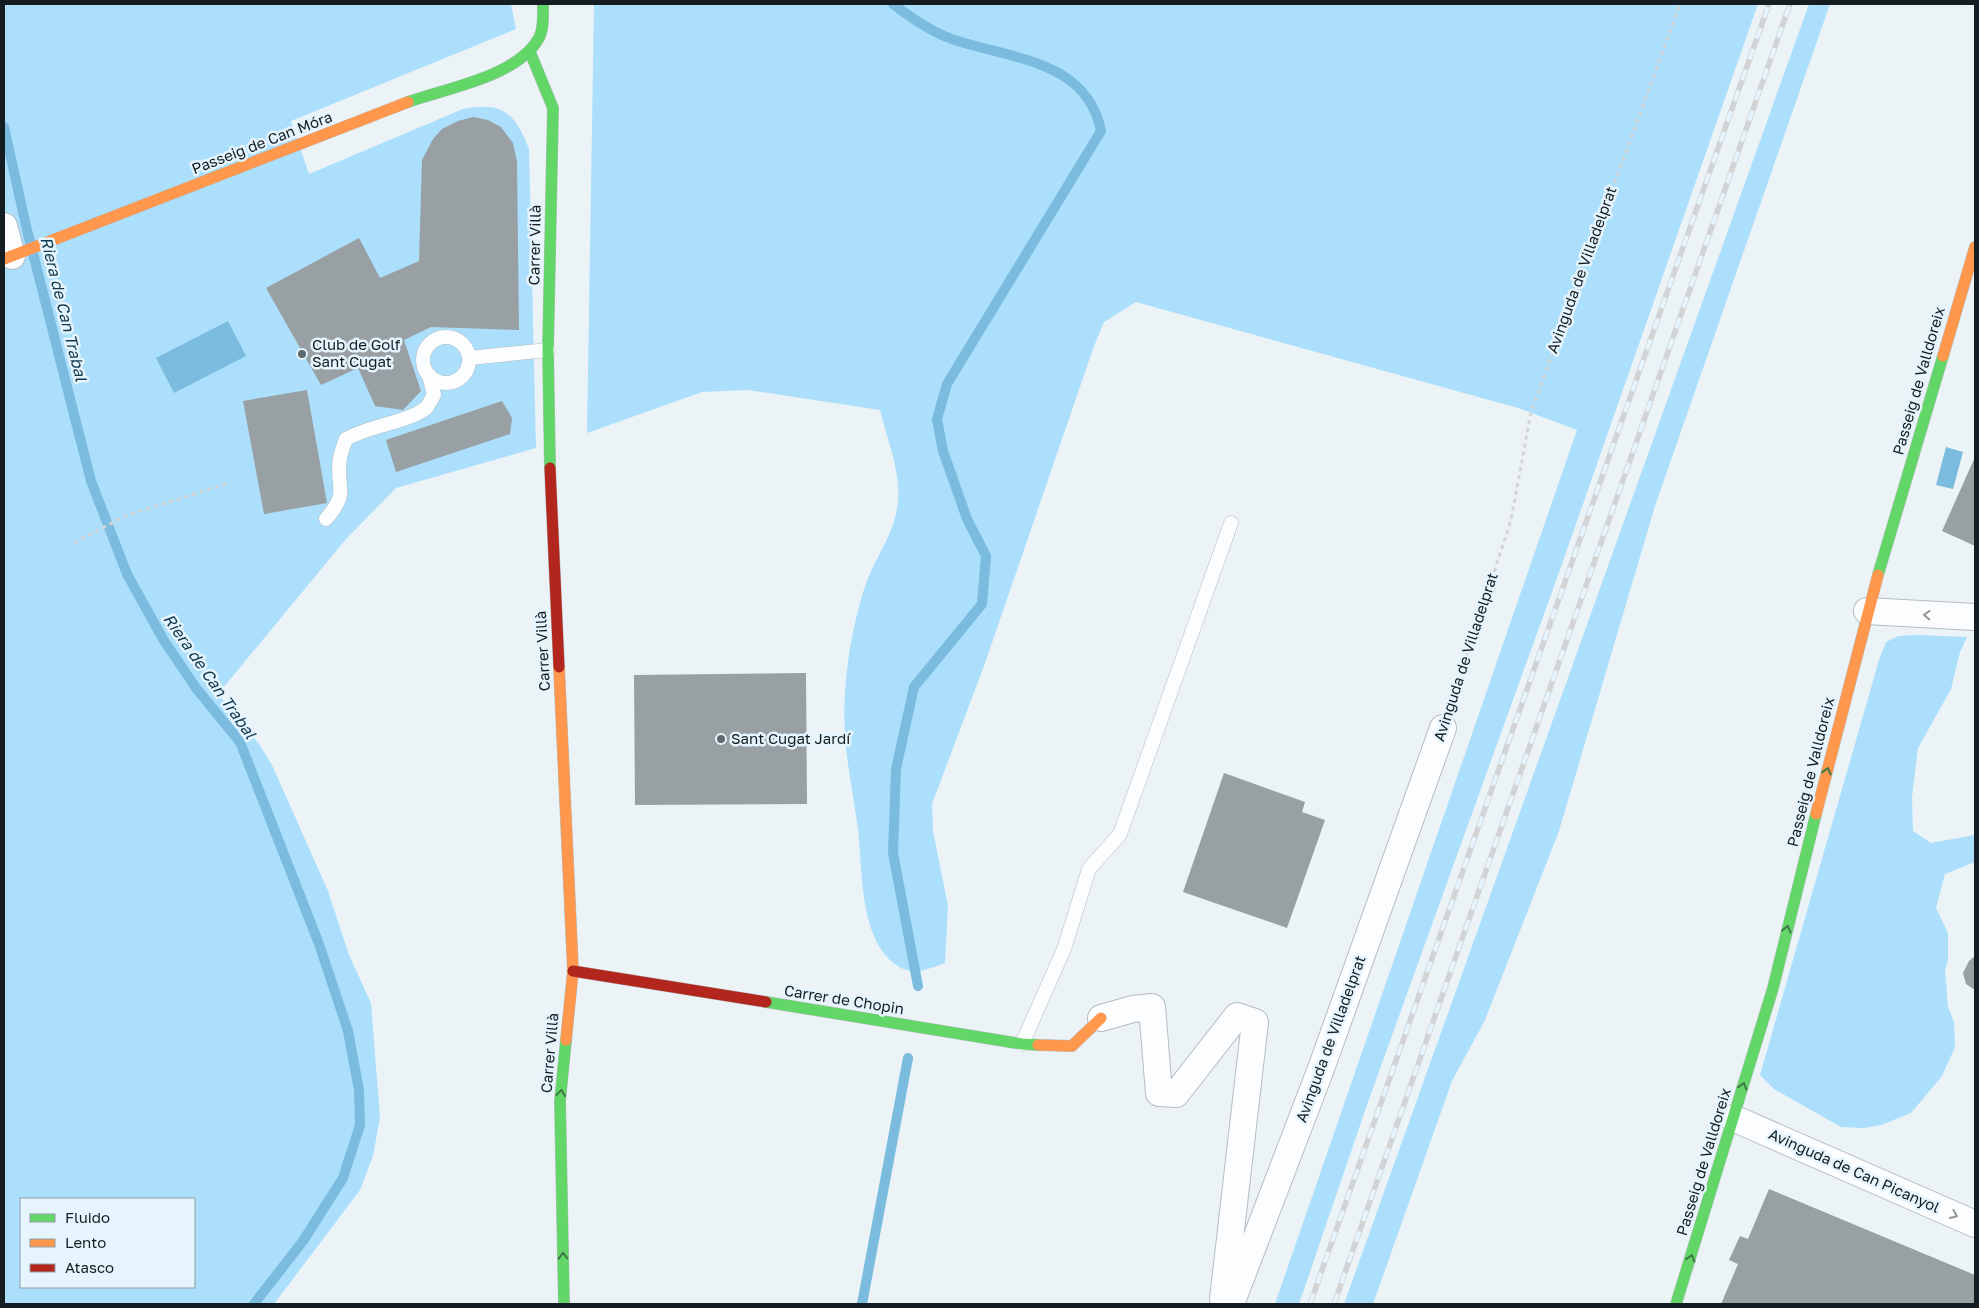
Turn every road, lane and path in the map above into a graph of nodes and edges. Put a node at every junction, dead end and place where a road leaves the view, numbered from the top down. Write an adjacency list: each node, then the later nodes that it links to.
1 (543, 4): 3 (street)
2 (1680, 4): 16 (path, Avinguda de Villadelprat)
3 (530, 52): 6 (street, Passeig de Can Móra); 7 (street, Carrer Villà)
4 (4, 226): 6 (street)
5 (1975, 247): 14 (street, Passeig de Valldoreix)
6 (11, 256)
7 (548, 350): 8 (lane); 17 (street, Carrer Villà)
8 (469, 358): 9 (lane); 9 (lane)
9 (429, 375): 11 (lane)
10 (229, 484): 13 (path)
11 (326, 519)
12 (1231, 523): 19 (lane)
13 (74, 543)
14 (1867, 611): 15 (street, one-way to 14); 20 (street, Passeig de Valldoreix, one-way to 14)
15 (1975, 617)
16 (1443, 728): 24 (street, Avinguda de Villadelprat)
17 (573, 971): 19 (street, Carrer de Chopin); 22 (street, Carrer Villà, one-way to 17)
18 (1101, 1018): 19 (street, Carrer de Chopin); 23 (street)
19 (1022, 1044)
20 (1734, 1118): 21 (street, Avinguda de Can Picanyol, one-way to 21); 25 (street, Passeig de Valldoreix, one-way to 20)
21 (1975, 1224)
22 (564, 1304)
23 (1222, 1304)
24 (1231, 1304)
25 (1676, 1304)

